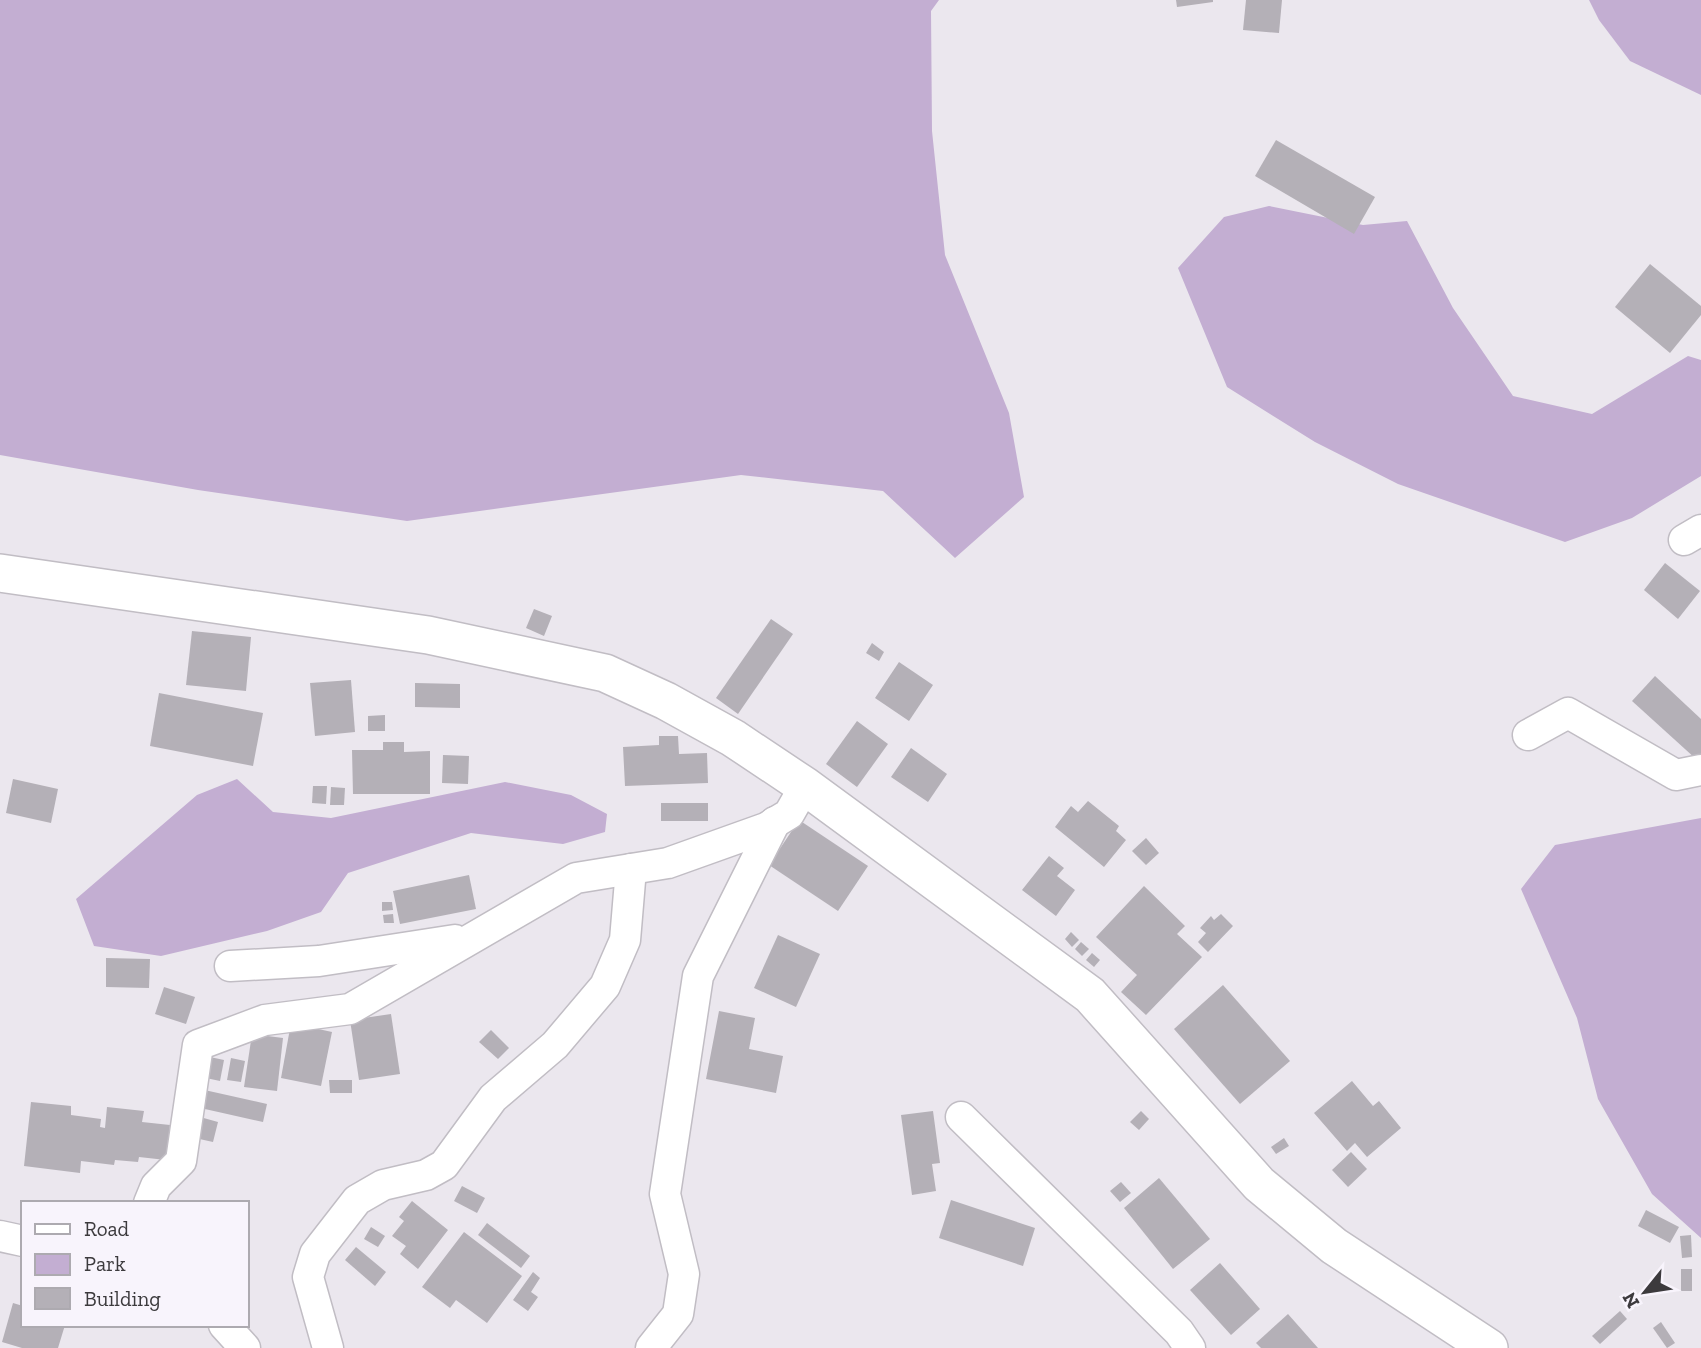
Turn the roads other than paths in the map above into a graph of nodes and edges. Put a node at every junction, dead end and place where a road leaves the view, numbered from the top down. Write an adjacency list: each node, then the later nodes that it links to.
1 (0, 573): 4 (street)
2 (1528, 735): 3 (street)
3 (1701, 769)
4 (806, 786): 5 (street); 14 (street)
5 (775, 822): 6 (street); 17 (street)
6 (631, 870): 7 (street); 16 (street)
7 (474, 937): 8 (street); 10 (street)
8 (230, 966)
9 (961, 1117): 18 (street)
10 (150, 1201)
11 (0, 1236): 12 (street)
12 (21, 1241)
13 (226, 1327): 15 (street)
14 (1483, 1346)
15 (245, 1348)
16 (328, 1348)
17 (651, 1348)
18 (1190, 1348)

